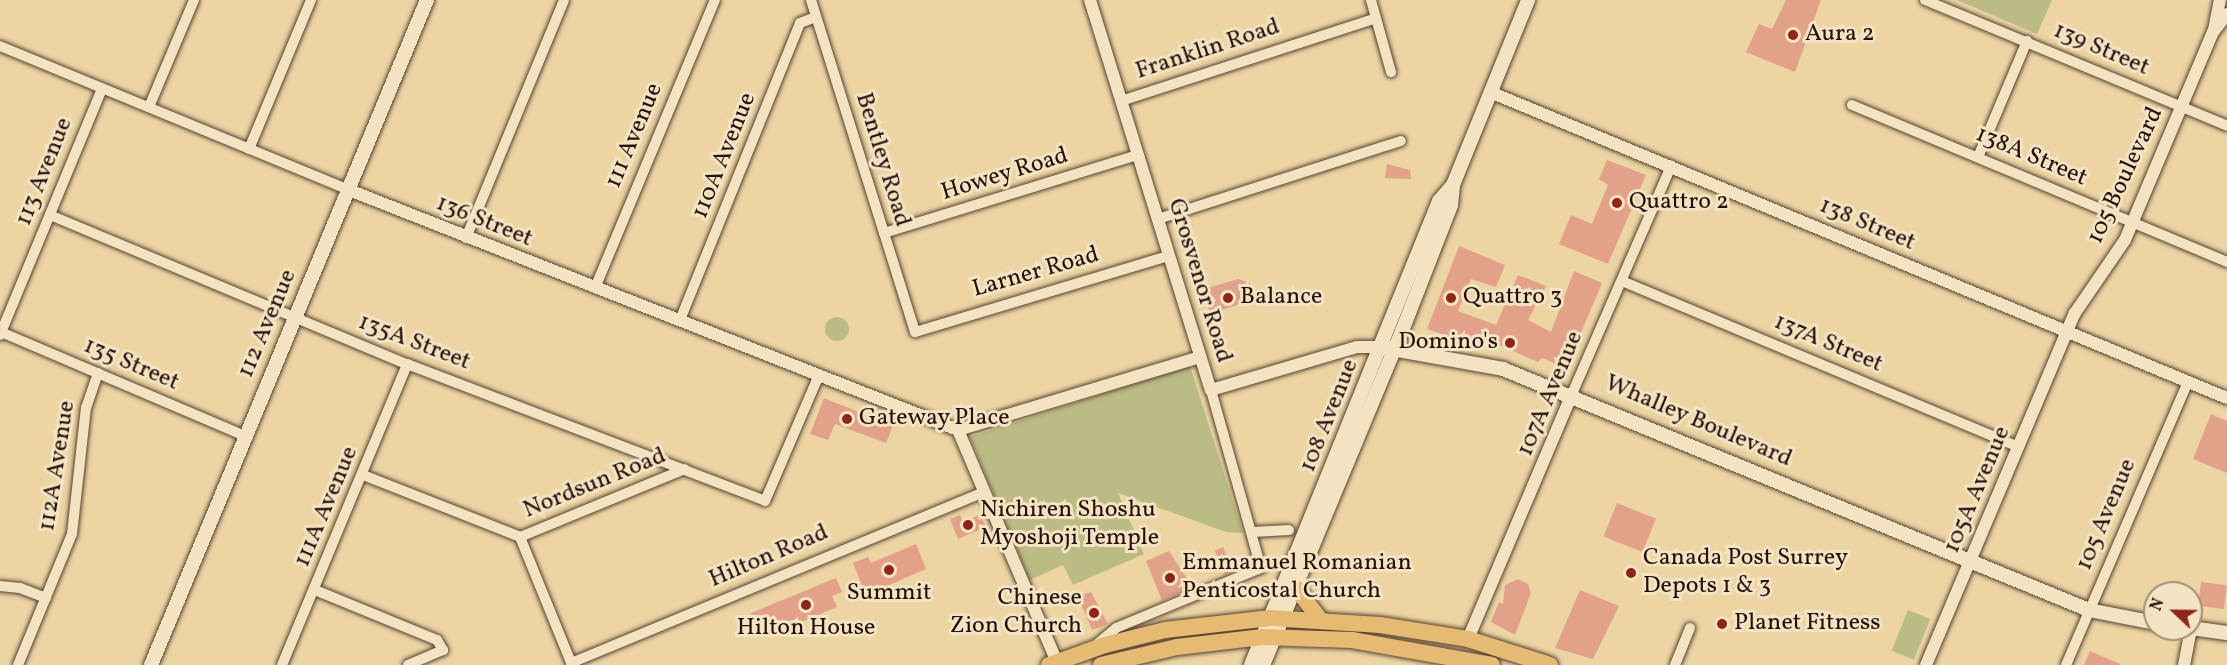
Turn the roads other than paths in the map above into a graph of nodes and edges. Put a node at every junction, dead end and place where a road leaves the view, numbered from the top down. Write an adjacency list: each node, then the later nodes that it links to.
1 (194, 0): 23 (street)
2 (310, 0): 27 (street)
3 (427, 0): 31 (main road, 112 Avenue)
4 (564, 0): 36 (street)
5 (715, 0): 40 (street, 111 Avenue)
6 (811, 0): 13 (street, Bentley Road)
7 (1090, 0): 21 (street, Grosvenor Road)
8 (1371, 0): 14 (street)
9 (1528, 0): 20 (main road, 108 Avenue)
10 (1925, 0): 16 (street, 139 Street)
11 (2220, 0): 15 (street, 105 Boulevard)
12 (2227, 14): 15 (street, 105 Boulevard)
13 (816, 17): 35 (street, Bentley Road); 42 (street, 110A Avenue)
14 (1376, 18): 18 (street); 21 (street, Franklin Road)
15 (2214, 32): 24 (street, 105 Boulevard)
16 (2027, 41): 24 (street, 139 Street); 29 (street)
17 (0, 46): 19 (street, 136 Street)
18 (1390, 72)
19 (101, 91): 23 (street, 136 Street); 32 (street, 113 Avenue)
20 (1490, 92): 30 (street, 138 Street); 46 (main road, 108 Avenue)
21 (1121, 101): 28 (street, Grosvenor Road)
22 (1852, 105): 29 (street, 138A Street)
23 (149, 107): 27 (street, 136 Street)
24 (2181, 107): 25 (street, 139 Street); 34 (street, 105 Boulevard)
25 (2227, 126)
26 (1401, 141): 33 (street)
27 (249, 149): 31 (street, 136 Street)
28 (1138, 155): 33 (street, Grosvenor Road); 35 (street, Howey Road)
29 (1977, 157): 34 (street, 138A Street)
30 (1671, 166): 39 (street, 107A Avenue); 44 (street, 138 Street)
31 (348, 190): 36 (street, 136 Street); 41 (main road, 112 Avenue)
32 (50, 215): 41 (street, 135A Street); 45 (street, 113 Avenue)
33 (1158, 219): 37 (street, Grosvenor Road)
34 (2133, 223): 38 (street, 138A Street); 44 (street, 105 Boulevard)
35 (884, 233): 43 (street, Bentley Road)
36 (466, 238): 40 (street, 136 Street)
37 (1169, 256): 43 (street, Larner Road); 47 (street, Grosvenor Road)
38 (2227, 262)
39 (1622, 281): 53 (street, 107A Avenue); 57 (street, 137A Street)
40 (595, 288): 42 (street, 136 Street)
41 (295, 318): 48 (street, 135A Street); 56 (main road, 112 Avenue)
42 (680, 320): 50 (street, 136 Street)
43 (915, 332)
44 (2067, 332): 51 (street, 138 Street); 57 (street, 105A Avenue)
45 (1, 333): 49 (street, 135 Street)
46 (1388, 347): 52 (street, Whalley Boulevard); 53 (main road, Whalley Boulevard); 66 (main road, 108 Avenue); 70 (main road, 108 Avenue)
47 (1200, 357): 52 (street, Grosvenor Road); 55 (street)
48 (407, 364): 58 (street, 135A Street); 59 (street, 111A Avenue)
49 (98, 373): 56 (street, 135 Street); 68 (street, 112A Avenue)
50 (819, 375): 55 (street, 136 Street); 58 (street, 135A Street)
51 (2188, 382): 54 (street, 138 Street); 69 (street, 105 Avenue)
52 (1210, 390): 62 (street, Grosvenor Road)
53 (1572, 394): 64 (main road, Whalley Boulevard); 77 (street, 107A Avenue)
54 (2227, 398)
55 (958, 430): 60 (street)
56 (245, 436): 83 (main road, 112 Avenue)
57 (2019, 447): 64 (street, 105A Avenue)
58 (685, 470): 63 (street, Nordsun Road)
59 (363, 475): 63 (street); 67 (street, 111A Avenue)
60 (983, 492): 80 (street); 81 (street, Hilton Road)
61 (1289, 530): 62 (street)
62 (1253, 532): 79 (street, Grosvenor Road)
63 (520, 537): 81 (street)
64 (1970, 561): 69 (main road, Whalley Boulevard); 92 (street, 105A Avenue)
65 (0, 586): 68 (street)
66 (1297, 589): 70 (main road, 108 Avenue); 71 (main road)
67 (315, 590): 84 (street, 111A Avenue); 85 (street)
68 (46, 598): 82 (street, 112A Avenue)
69 (2089, 610): 72 (main road, Whalley Boulevard); 93 (street, 105 Avenue)
70 (1277, 619): 71 (main road); 76 (main road, 108 Avenue); 79 (main road)
71 (1320, 620): 77 (main road)
72 (2143, 621)
73 (1690, 628): 91 (street)
74 (2203, 630): 75 (main road)
75 (2227, 633)
76 (1269, 637): 86 (main road); 87 (main road, 108 Avenue); 88 (main road, 108 Avenue); 89 (main road)
77 (1468, 639): 90 (main road)
78 (2189, 641): 94 (street)
79 (1091, 649): 80 (main road)
80 (1053, 663)
81 (572, 664)
82 (18, 665)
83 (151, 665)
84 (282, 665)
85 (408, 665)
86 (1101, 665)
87 (1251, 665)
88 (1263, 665)
89 (1492, 665)
90 (1550, 665)
91 (1675, 665)
92 (1926, 665)
93 (2066, 665)
94 (2184, 665)

